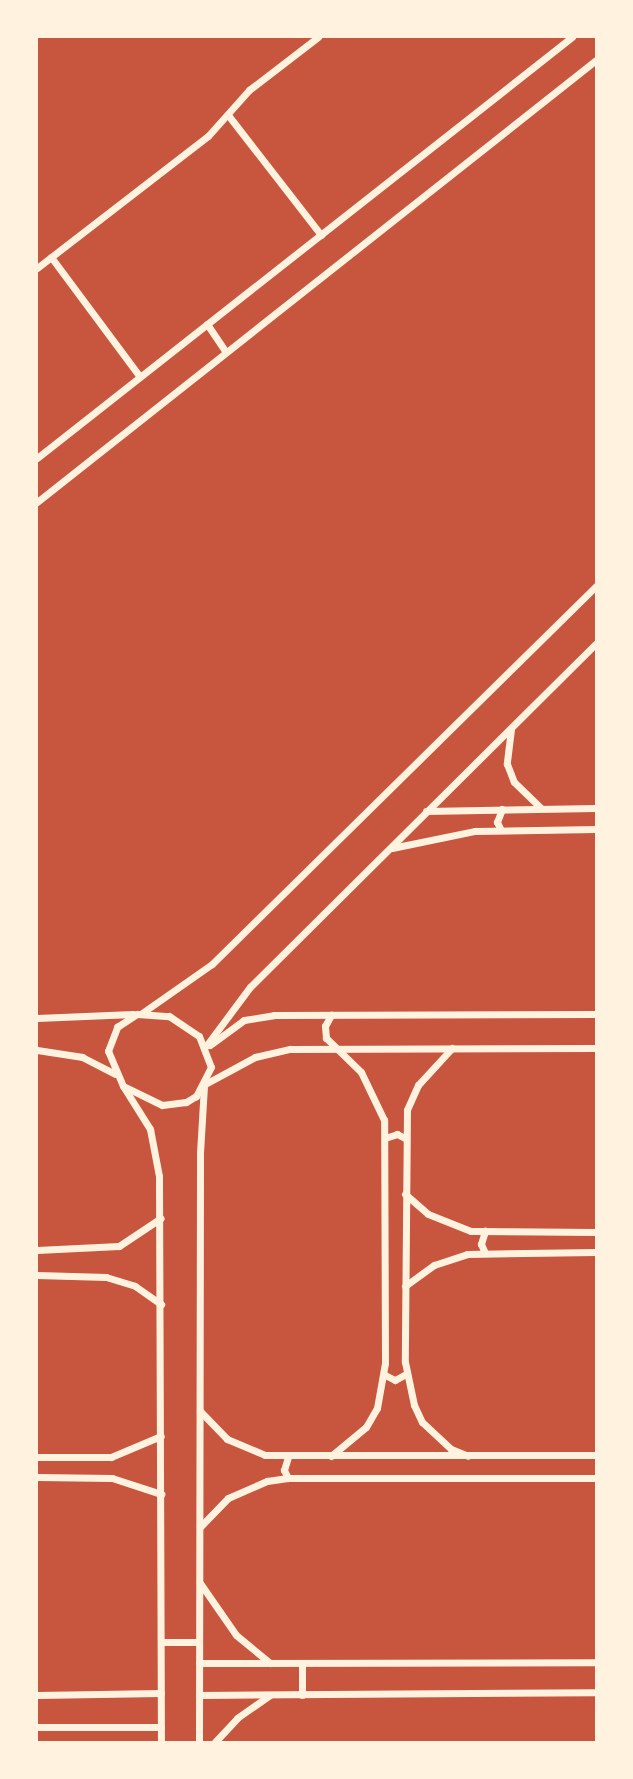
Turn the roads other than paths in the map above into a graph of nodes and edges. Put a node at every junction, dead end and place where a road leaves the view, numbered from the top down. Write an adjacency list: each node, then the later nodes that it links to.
1 (318, 37): 4 (street)
2 (572, 37): 5 (street)
3 (596, 60): 9 (street)
4 (228, 115): 5 (street); 6 (street)
5 (321, 234): 8 (street)
6 (51, 257): 7 (street); 10 (street)
7 (37, 268)
8 (207, 324): 9 (street); 10 (street)
9 (226, 352): 12 (street)
10 (141, 377): 11 (street)
11 (37, 458)
12 (37, 502)
13 (596, 586): 23 (street)
14 (596, 643): 15 (street)
15 (512, 726): 16 (street); 19 (street)
16 (542, 808): 17 (street); 18 (street)
17 (596, 808)
18 (502, 809): 19 (street); 21 (street)
19 (426, 811): 22 (street)
20 (596, 829): 21 (street)
21 (502, 830): 22 (street)
22 (388, 850): 27 (street)
23 (140, 1013): 26 (street); 27 (street); 32 (street)
24 (596, 1014): 25 (street)
25 (331, 1015): 27 (street); 28 (street)
26 (37, 1018)
27 (206, 1047): 33 (street)
28 (333, 1048): 29 (street); 33 (street); 35 (street)
29 (452, 1048): 30 (street); 36 (street)
30 (596, 1048)
31 (37, 1050): 32 (street)
32 (115, 1074): 34 (street)
33 (206, 1084): 34 (street); 49 (street)
34 (123, 1086): 38 (street)
35 (385, 1138): 36 (street); 48 (street)
36 (405, 1138): 37 (street)
37 (405, 1194): 39 (street); 45 (street)
38 (161, 1217): 41 (street); 46 (street)
39 (485, 1231): 40 (street); 43 (street)
40 (596, 1232)
41 (37, 1250)
42 (596, 1252): 43 (street)
43 (485, 1253): 45 (street)
44 (37, 1275): 46 (street)
45 (405, 1286): 47 (street)
46 (161, 1304): 50 (street)
47 (406, 1374): 48 (street); 53 (street)
48 (385, 1375): 52 (street)
49 (199, 1410): 55 (street); 60 (street)
50 (161, 1437): 54 (street); 59 (street)
51 (596, 1455): 53 (street)
52 (331, 1456): 53 (street); 55 (street)
53 (468, 1456)
54 (37, 1457)
55 (288, 1457): 57 (street)
56 (37, 1477): 59 (street)
57 (288, 1478): 58 (street); 60 (street)
58 (596, 1479)
59 (161, 1494): 62 (street)
60 (199, 1528): 61 (street)
61 (199, 1581): 63 (street); 66 (street)
62 (161, 1642): 63 (street); 69 (street)
63 (199, 1642): 65 (street)
64 (596, 1661): 67 (street)
65 (199, 1663): 66 (street); 71 (street)
66 (270, 1663): 67 (street)
67 (302, 1663): 73 (street)
68 (596, 1692): 73 (street)
69 (161, 1693): 70 (street); 75 (street)
70 (37, 1695)
71 (199, 1695): 72 (street); 77 (street)
72 (270, 1695): 73 (street); 78 (street)
73 (302, 1695)
74 (37, 1727): 75 (street)
75 (161, 1727): 76 (street)
76 (161, 1742)
77 (199, 1742)
78 (215, 1742)

